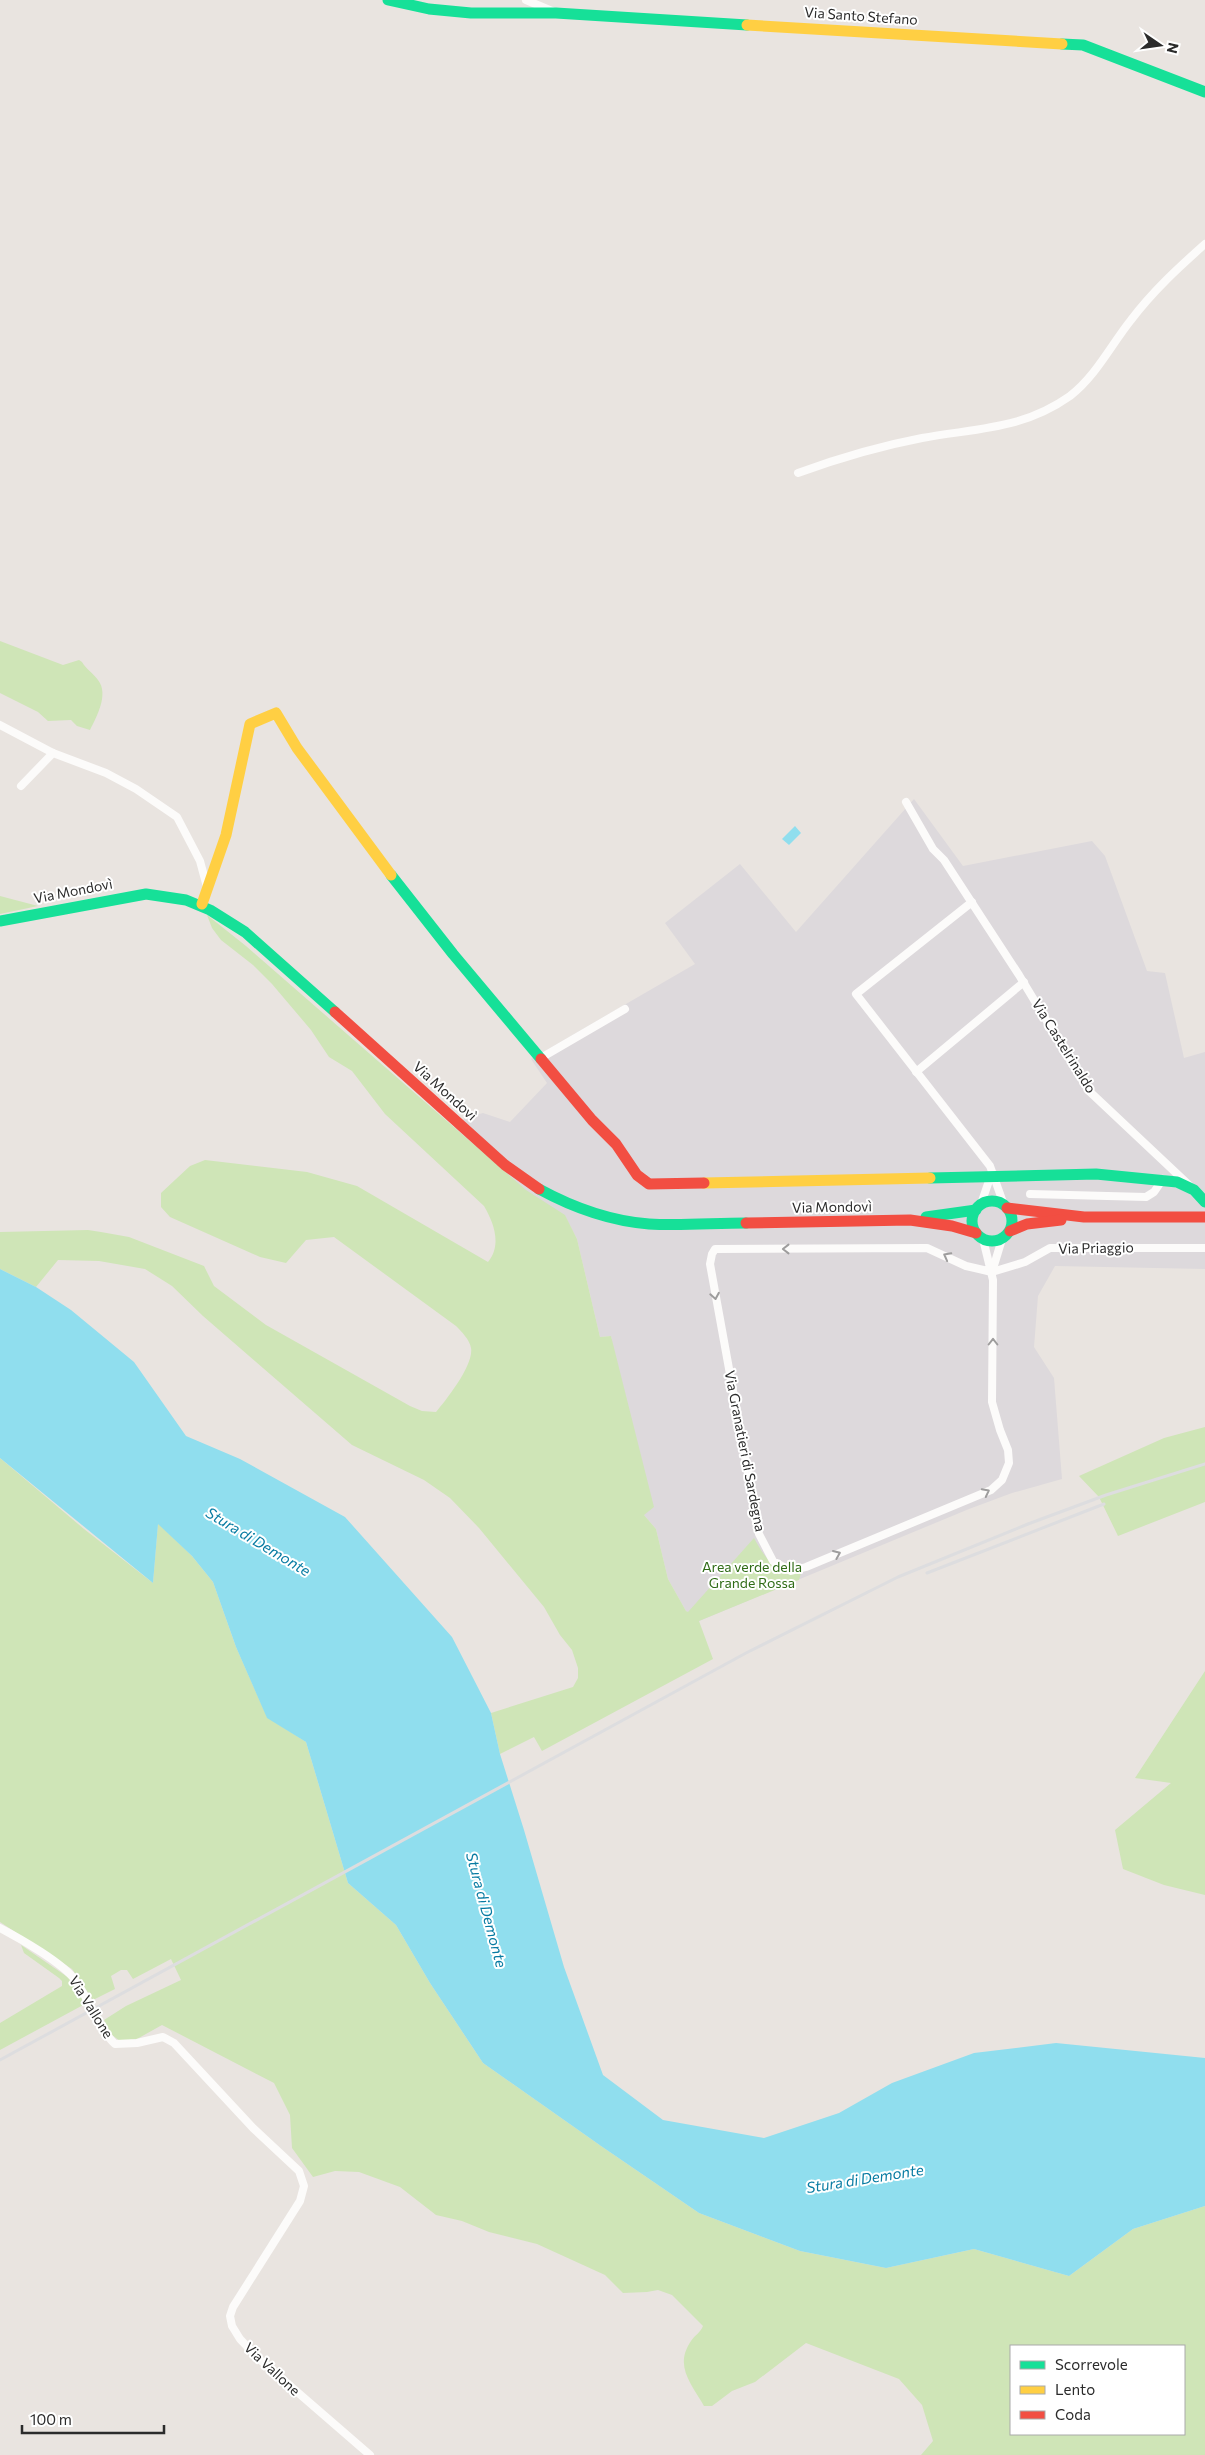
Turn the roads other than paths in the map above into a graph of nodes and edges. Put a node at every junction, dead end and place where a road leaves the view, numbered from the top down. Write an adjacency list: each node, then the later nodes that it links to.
1 (388, 0): 3 (street, Via Santo Stefano)
2 (526, 0): 3 (street)
3 (556, 13): 4 (street, Via Santo Stefano)
4 (1205, 92)
5 (1205, 244): 6 (street)
6 (798, 473)
7 (0, 725): 8 (street)
8 (53, 753): 9 (street); 11 (street)
9 (22, 786)
10 (906, 802): 12 (street, Via Castelrinaldo)
11 (208, 889): 13 (street); 17 (street)
12 (972, 902): 15 (street, Via Castelrinaldo); 18 (street)
13 (202, 904): 14 (street, Via Mondovì); 28 (street, Via Mondovì)
14 (0, 921)
15 (1024, 982): 18 (street, Via Castelrinaldo); 21 (street, Via Castelrinaldo)
16 (625, 1009): 17 (street)
17 (539, 1059): 19 (street, Via Mondovì)
18 (916, 1072): 19 (street)
19 (991, 1175): 20 (street, Via Mondovì); 24 (street); 25 (street)
20 (1163, 1179): 21 (street, Via Mondovì); 22 (street)
21 (1194, 1190): 23 (street, Via Mondovì)
22 (1030, 1194)
23 (1205, 1202)
24 (979, 1207): 25 (street); 28 (street, Via Mondovì); 30 (street)
25 (1006, 1207): 26 (street); 29 (street)
26 (1084, 1217): 27 (street); 29 (street)
27 (1205, 1217)
28 (910, 1220): 30 (street, Via Mondovì)
29 (1006, 1235): 30 (street); 32 (street, Via Granatieri di Sardegna)
30 (979, 1236): 32 (street, Via Granatieri di Sardegna)
31 (1205, 1248): 32 (street, Via Priaggio)
32 (992, 1272): 32 (street, Via Granatieri di Sardegna, one-way to 32)
33 (0, 1928): 34 (street, Via Vallone)
34 (370, 2455)

